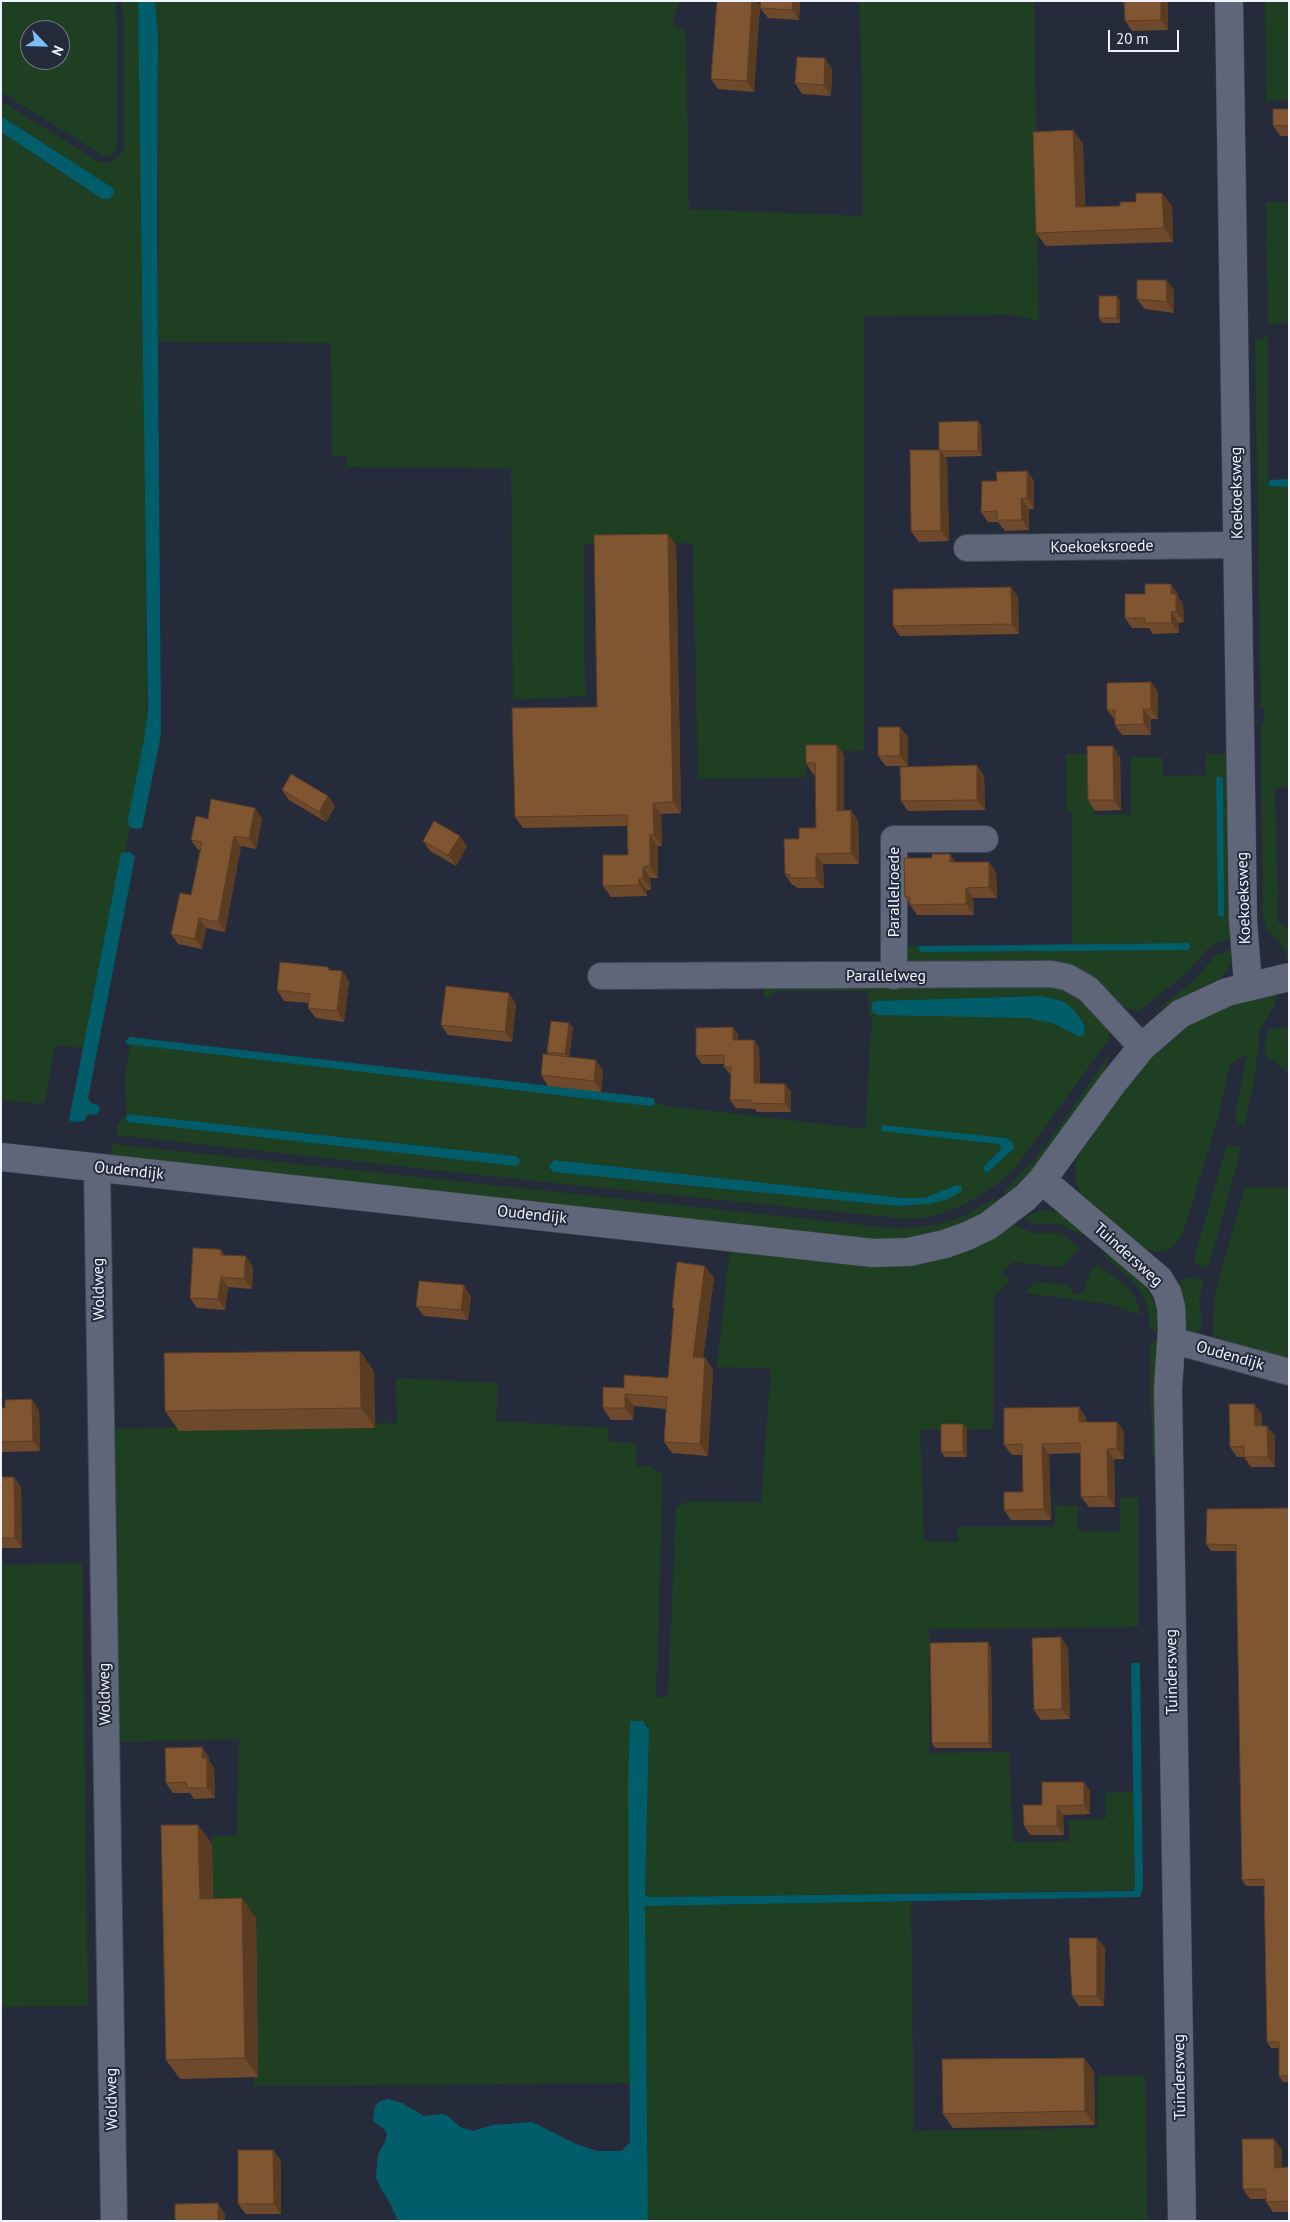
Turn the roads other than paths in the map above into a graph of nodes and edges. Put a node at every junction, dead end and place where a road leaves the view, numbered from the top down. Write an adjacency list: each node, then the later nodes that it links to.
1 (1229, 1): 2 (street, Koekoeksweg)
2 (1238, 545): 3 (street, Koekoeksroede); 8 (street, Koekoeksweg)
3 (966, 548)
4 (985, 839): 6 (street, Parallelroede)
5 (601, 976): 6 (street, Parallelweg)
6 (894, 976): 9 (street, Parallelweg)
7 (1289, 977): 8 (street)
8 (1248, 986): 9 (street)
9 (1142, 1047): 12 (street)
10 (1, 1157): 11 (street, Oudendijk)
11 (97, 1168): 12 (street, Oudendijk); 15 (street, Woldweg)
12 (1042, 1180): 13 (street, Tuindersweg)
13 (1171, 1340): 14 (street, Oudendijk); 16 (street, Tuindersweg)
14 (1289, 1372)
15 (114, 2221)
16 (1182, 2221)

